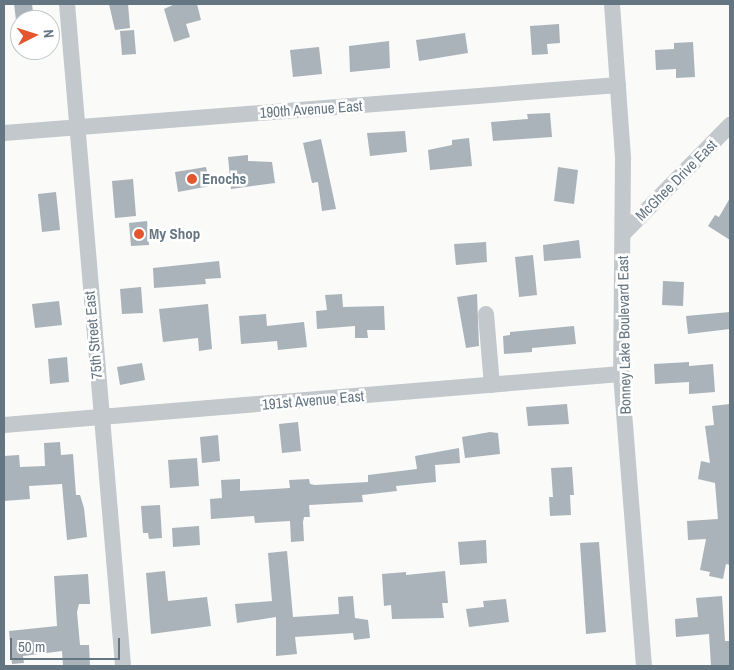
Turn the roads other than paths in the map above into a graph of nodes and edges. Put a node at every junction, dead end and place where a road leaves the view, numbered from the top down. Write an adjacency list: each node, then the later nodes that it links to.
1 (66, 4): 5 (street, 75th Street East)
2 (612, 4): 3 (street, Bonney Lake Boulevard East)
3 (618, 85): 5 (street, 190th Avenue East); 7 (street, Bonney Lake Boulevard East)
4 (730, 125): 7 (street, McGhee Drive East)
5 (76, 126): 6 (street, 190th Avenue East); 11 (street, 75th Street East)
6 (4, 133)
7 (623, 234): 9 (street, Bonney Lake Boulevard East)
8 (486, 314): 10 (street)
9 (621, 374): 10 (street, 191st Avenue East); 14 (street, Bonney Lake Boulevard East)
10 (492, 385): 11 (street, 191st Avenue East)
11 (100, 417): 12 (street, 191st Avenue East); 13 (street, 75th Street East)
12 (4, 425)
13 (123, 666)
14 (644, 666)

